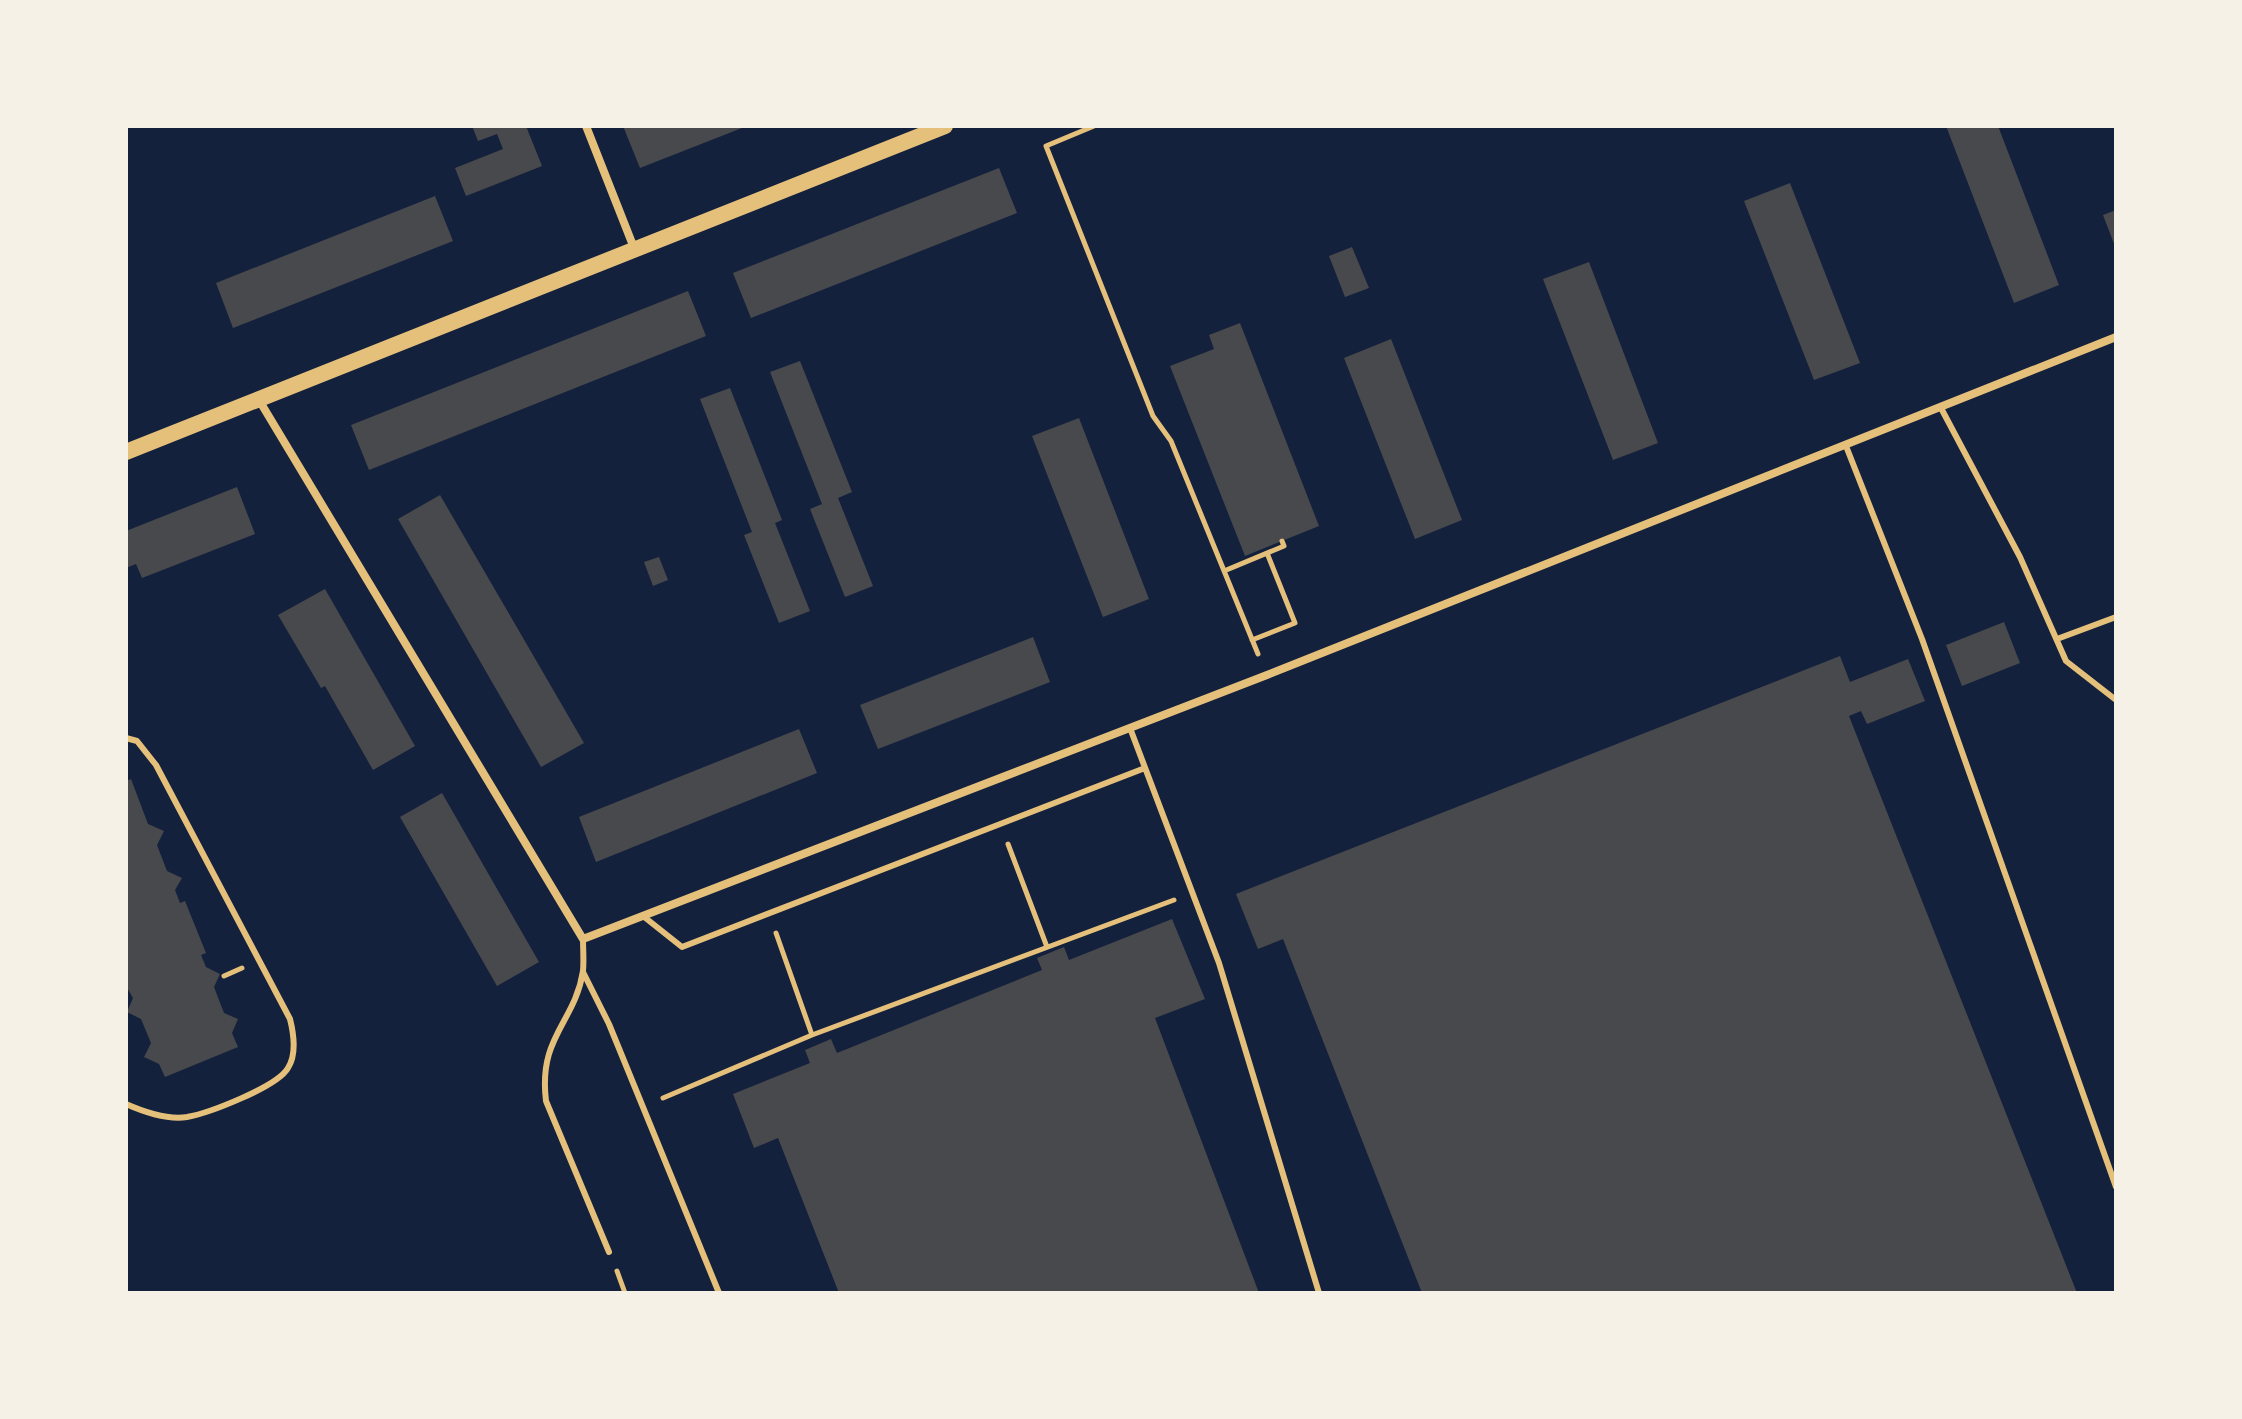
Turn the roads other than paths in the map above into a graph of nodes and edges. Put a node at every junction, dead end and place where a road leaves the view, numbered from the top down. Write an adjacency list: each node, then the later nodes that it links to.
1 (586, 126): 3 (street)
2 (945, 126): 3 (main road)
3 (634, 248): 5 (main road)
4 (2116, 337): 6 (street)
5 (258, 399): 8 (main road); 16 (street)
6 (1941, 408): 7 (street); 10 (lane)
7 (1846, 446): 12 (street); 19 (lane)
8 (126, 452)
9 (2116, 617): 10 (lane)
10 (2057, 639): 11 (lane)
11 (2116, 700)
12 (1130, 728): 14 (lane); 15 (street)
13 (126, 738): 18 (lane)
14 (1145, 768): 15 (lane); 22 (lane)
15 (643, 916): 16 (street)
16 (583, 939): 17 (lane)
17 (583, 972): 20 (lane); 21 (lane)
18 (126, 1104)
19 (2116, 1187)
20 (609, 1252)
21 (719, 1293)
22 (1319, 1293)

